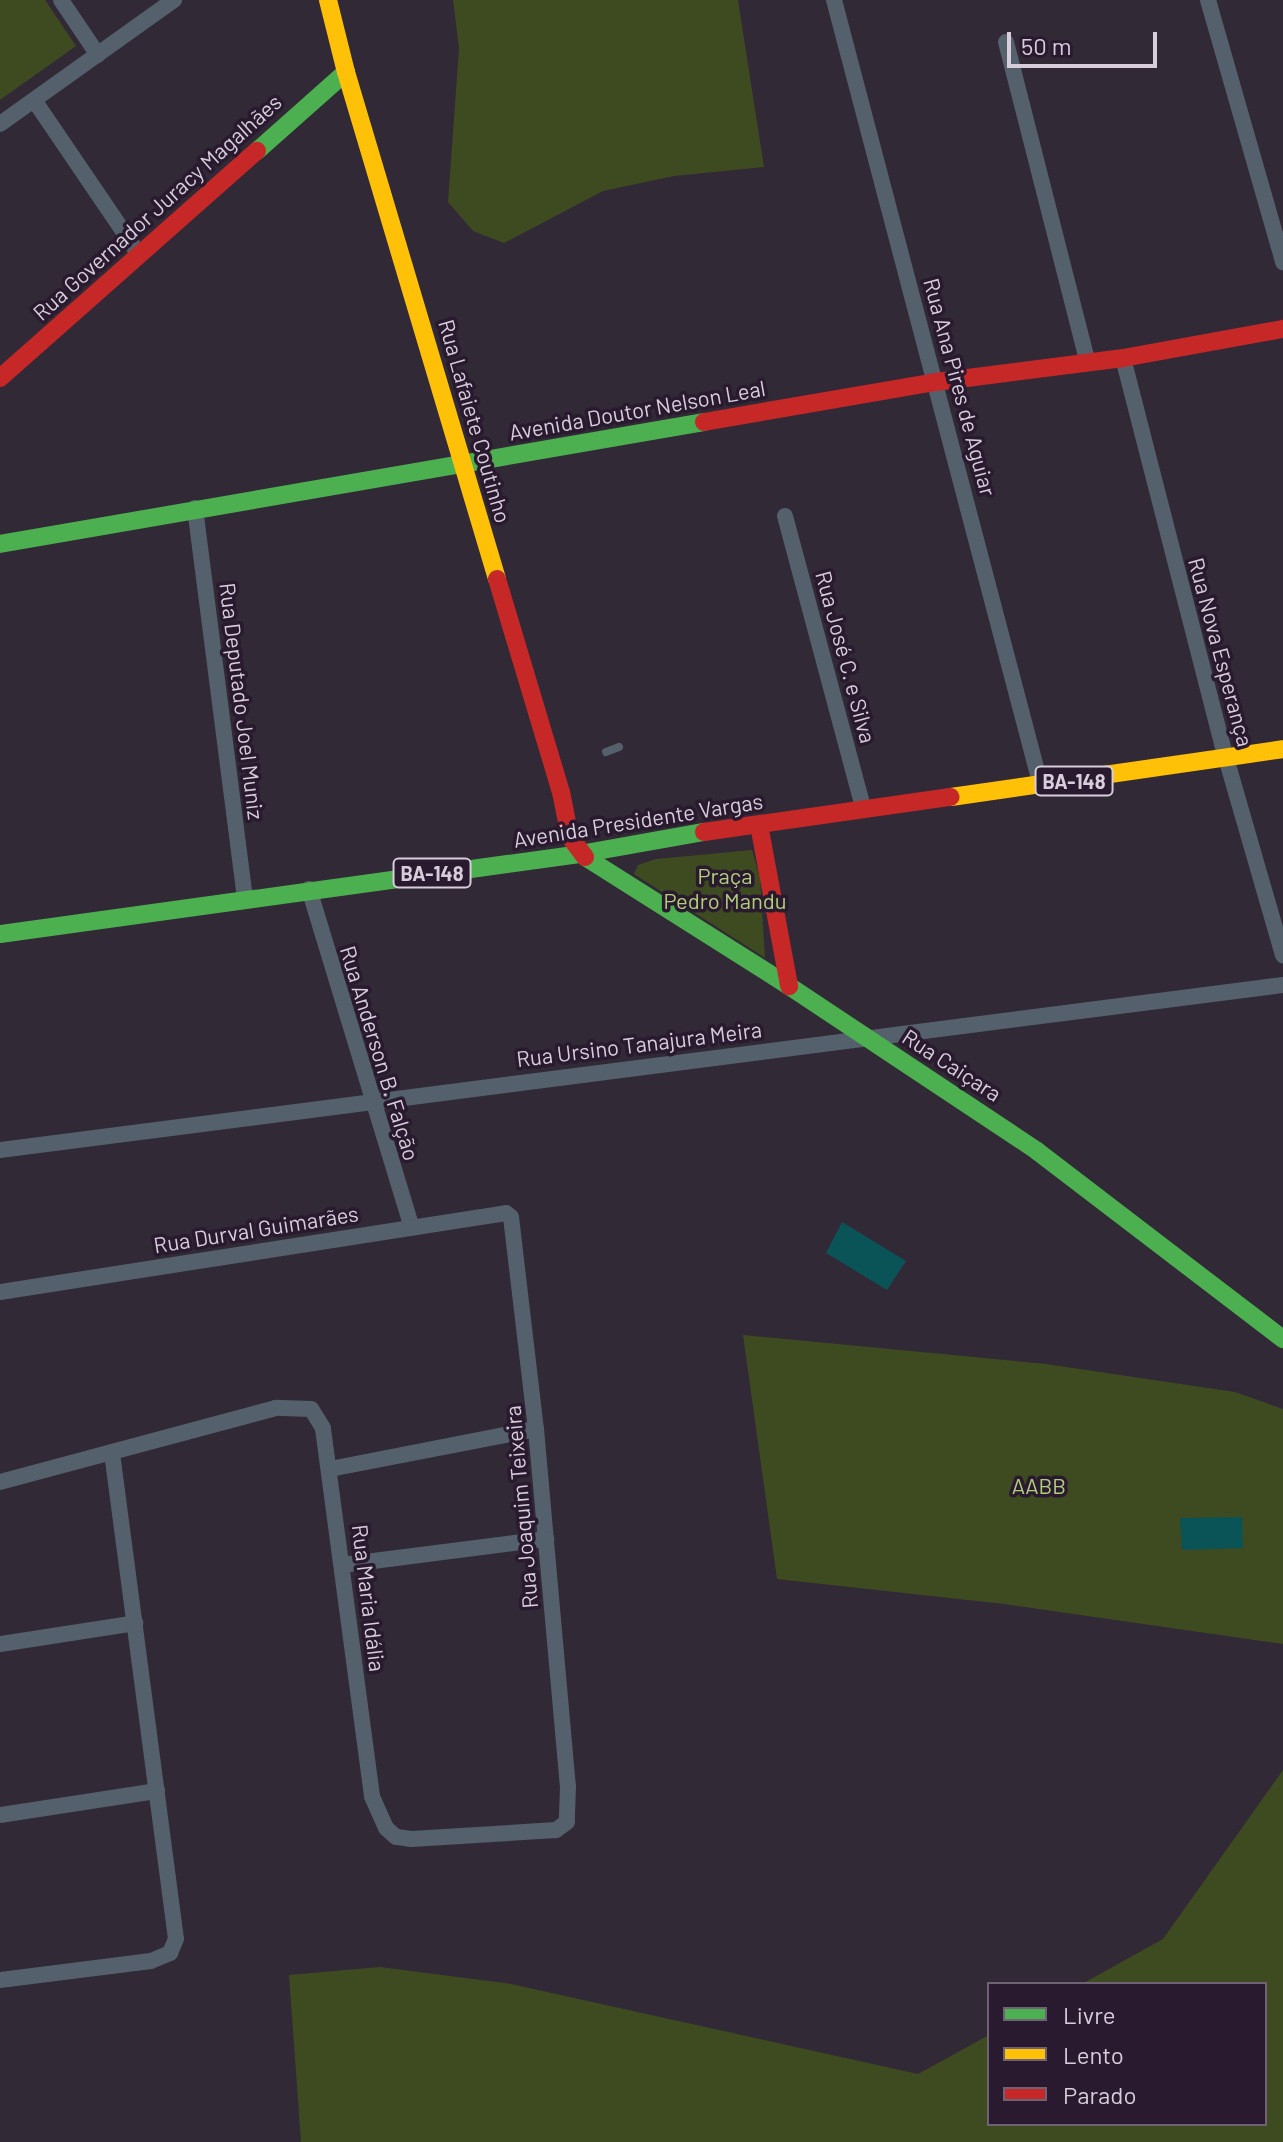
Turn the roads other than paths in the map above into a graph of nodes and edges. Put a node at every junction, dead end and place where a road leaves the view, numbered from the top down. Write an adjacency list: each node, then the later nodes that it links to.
1 (61, 0): 7 (street)
2 (174, 0): 7 (street)
3 (328, 0): 8 (street, Rua Lafaiete Coutinho)
4 (834, 0): 17 (street, Rua Ana Pires de Aguiar)
5 (1208, 0): 12 (street)
6 (1006, 42): 15 (street)
7 (98, 55): 9 (street)
8 (346, 72): 11 (street, Rua Governador Juracy Magalhães); 18 (street, Rua Lafaiete Coutinho)
9 (34, 100): 10 (street); 11 (street)
10 (0, 124)
11 (138, 253): 16 (street, Rua Governador Juracy Magalhães)
12 (1283, 262)
13 (1283, 329): 14 (street, Avenida Doutor Nelson Leal)
14 (1123, 358): 15 (street, Avenida Doutor Nelson Leal); 25 (street, Rua Nova Esperança)
15 (1088, 363): 17 (street, Avenida Doutor Nelson Leal)
16 (1, 375)
17 (936, 382): 18 (street, Avenida Doutor Nelson Leal); 26 (street, Rua Ana Pires de Aguiar)
18 (462, 464): 19 (street, Avenida Doutor Nelson Leal); 29 (street, Rua Lafaiete Coutinho)
19 (195, 508): 21 (street, Avenida Doutor Nelson Leal); 31 (street, Rua Deputado Joel Muniz)
20 (785, 516): 27 (street, Rua José C. e Silva)
21 (0, 544)
22 (619, 747): 24 (lane)
23 (1283, 749): 25 (street, Avenida Presidente Vargas / BA-148)
24 (606, 752)
25 (1226, 758): 26 (street, Avenida Presidente Vargas / BA-148); 33 (street, Rua Nova Esperança)
26 (1041, 786): 27 (street, Avenida Presidente Vargas / BA-148)
27 (864, 810): 28 (street, Avenida Presidente Vargas / BA-148)
28 (759, 825): 29 (street, Avenida Presidente Vargas / BA-148); 35 (street)
29 (580, 854): 30 (street, Avenida Presidente Vargas / BA-148); 35 (street, Rua Caiçara)
30 (309, 889): 31 (street, Avenida Presidente Vargas / BA-148); 37 (street, Rua Anderson B. Falção)
31 (245, 900): 32 (street, Avenida Presidente Vargas / BA-148)
32 (0, 934)
33 (1283, 955)
34 (1283, 985): 36 (street, Rua Ursino Tanajura Meira)
35 (789, 986): 36 (street, Rua Caiçara)
36 (864, 1037): 37 (street, Rua Ursino Tanajura Meira); 42 (street, Rua Caiçara)
37 (371, 1101): 38 (street, Rua Ursino Tanajura Meira); 40 (street, Rua Anderson B. Falção)
38 (0, 1150)
39 (513, 1224): 40 (street, Rua Durval Guimarães); 43 (street, Rua Joaquim Teixeira)
40 (412, 1228): 41 (street, Rua Durval Guimarães)
41 (0, 1292)
42 (1283, 1339)
43 (536, 1429): 45 (street); 47 (street, Rua Joaquim Teixeira)
44 (112, 1454): 45 (street, Rua Maria Idália); 46 (street); 49 (street)
45 (330, 1469): 48 (street, Rua Maria Idália)
46 (0, 1482)
47 (546, 1539): 48 (street); 52 (street, Rua Joaquim Teixeira)
48 (342, 1565): 52 (street, Rua Maria Idália)
49 (135, 1623): 50 (street); 51 (street)
50 (0, 1644)
51 (157, 1791): 53 (street); 54 (street)
52 (372, 1796)
53 (0, 1815)
54 (0, 1980)

